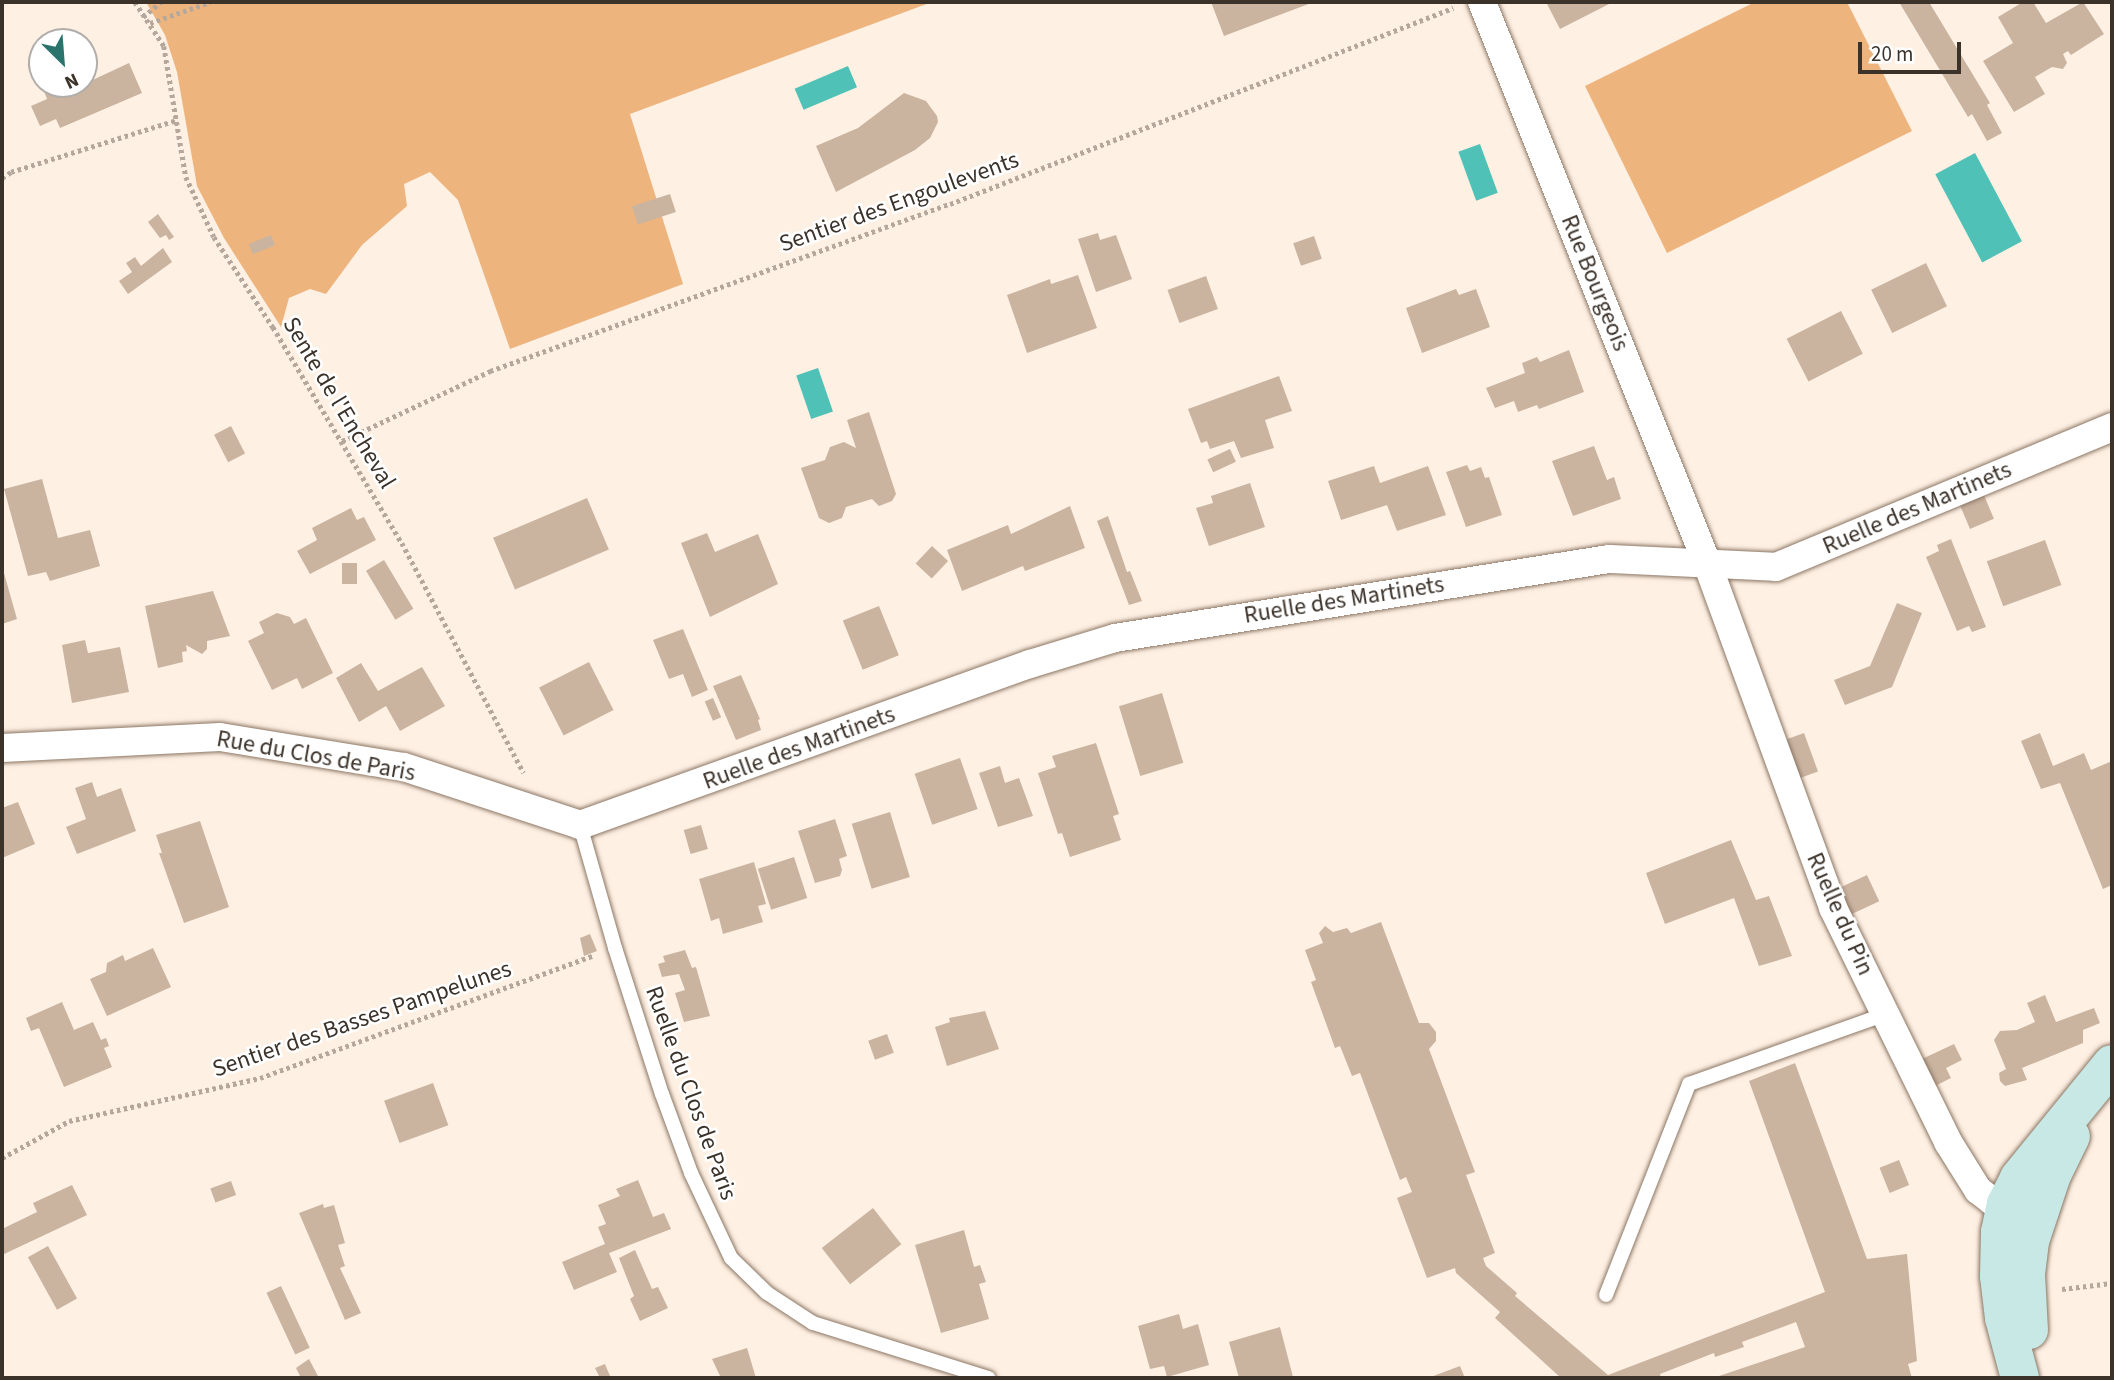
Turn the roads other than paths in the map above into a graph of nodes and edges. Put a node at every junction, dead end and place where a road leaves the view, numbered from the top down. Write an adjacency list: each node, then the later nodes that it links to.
1 (1470, 4): 3 (street, Rue Bourgeois)
2 (2112, 427): 3 (street, Ruelle des Martinets)
3 (1707, 564): 5 (street, Ruelle des Martinets); 6 (street, Ruelle du Pin)
4 (2, 748): 5 (street, Rue du Clos de Paris)
5 (580, 825): 11 (lane, Ruelle du Clos de Paris)
6 (1886, 1014): 8 (street, Ruelle du Pin); 9 (lane)
7 (2108, 1070): 8 (main road)
8 (2021, 1213): 10 (main road); 10 (main road)
9 (1606, 1295)
10 (2022, 1374)
11 (989, 1378)

